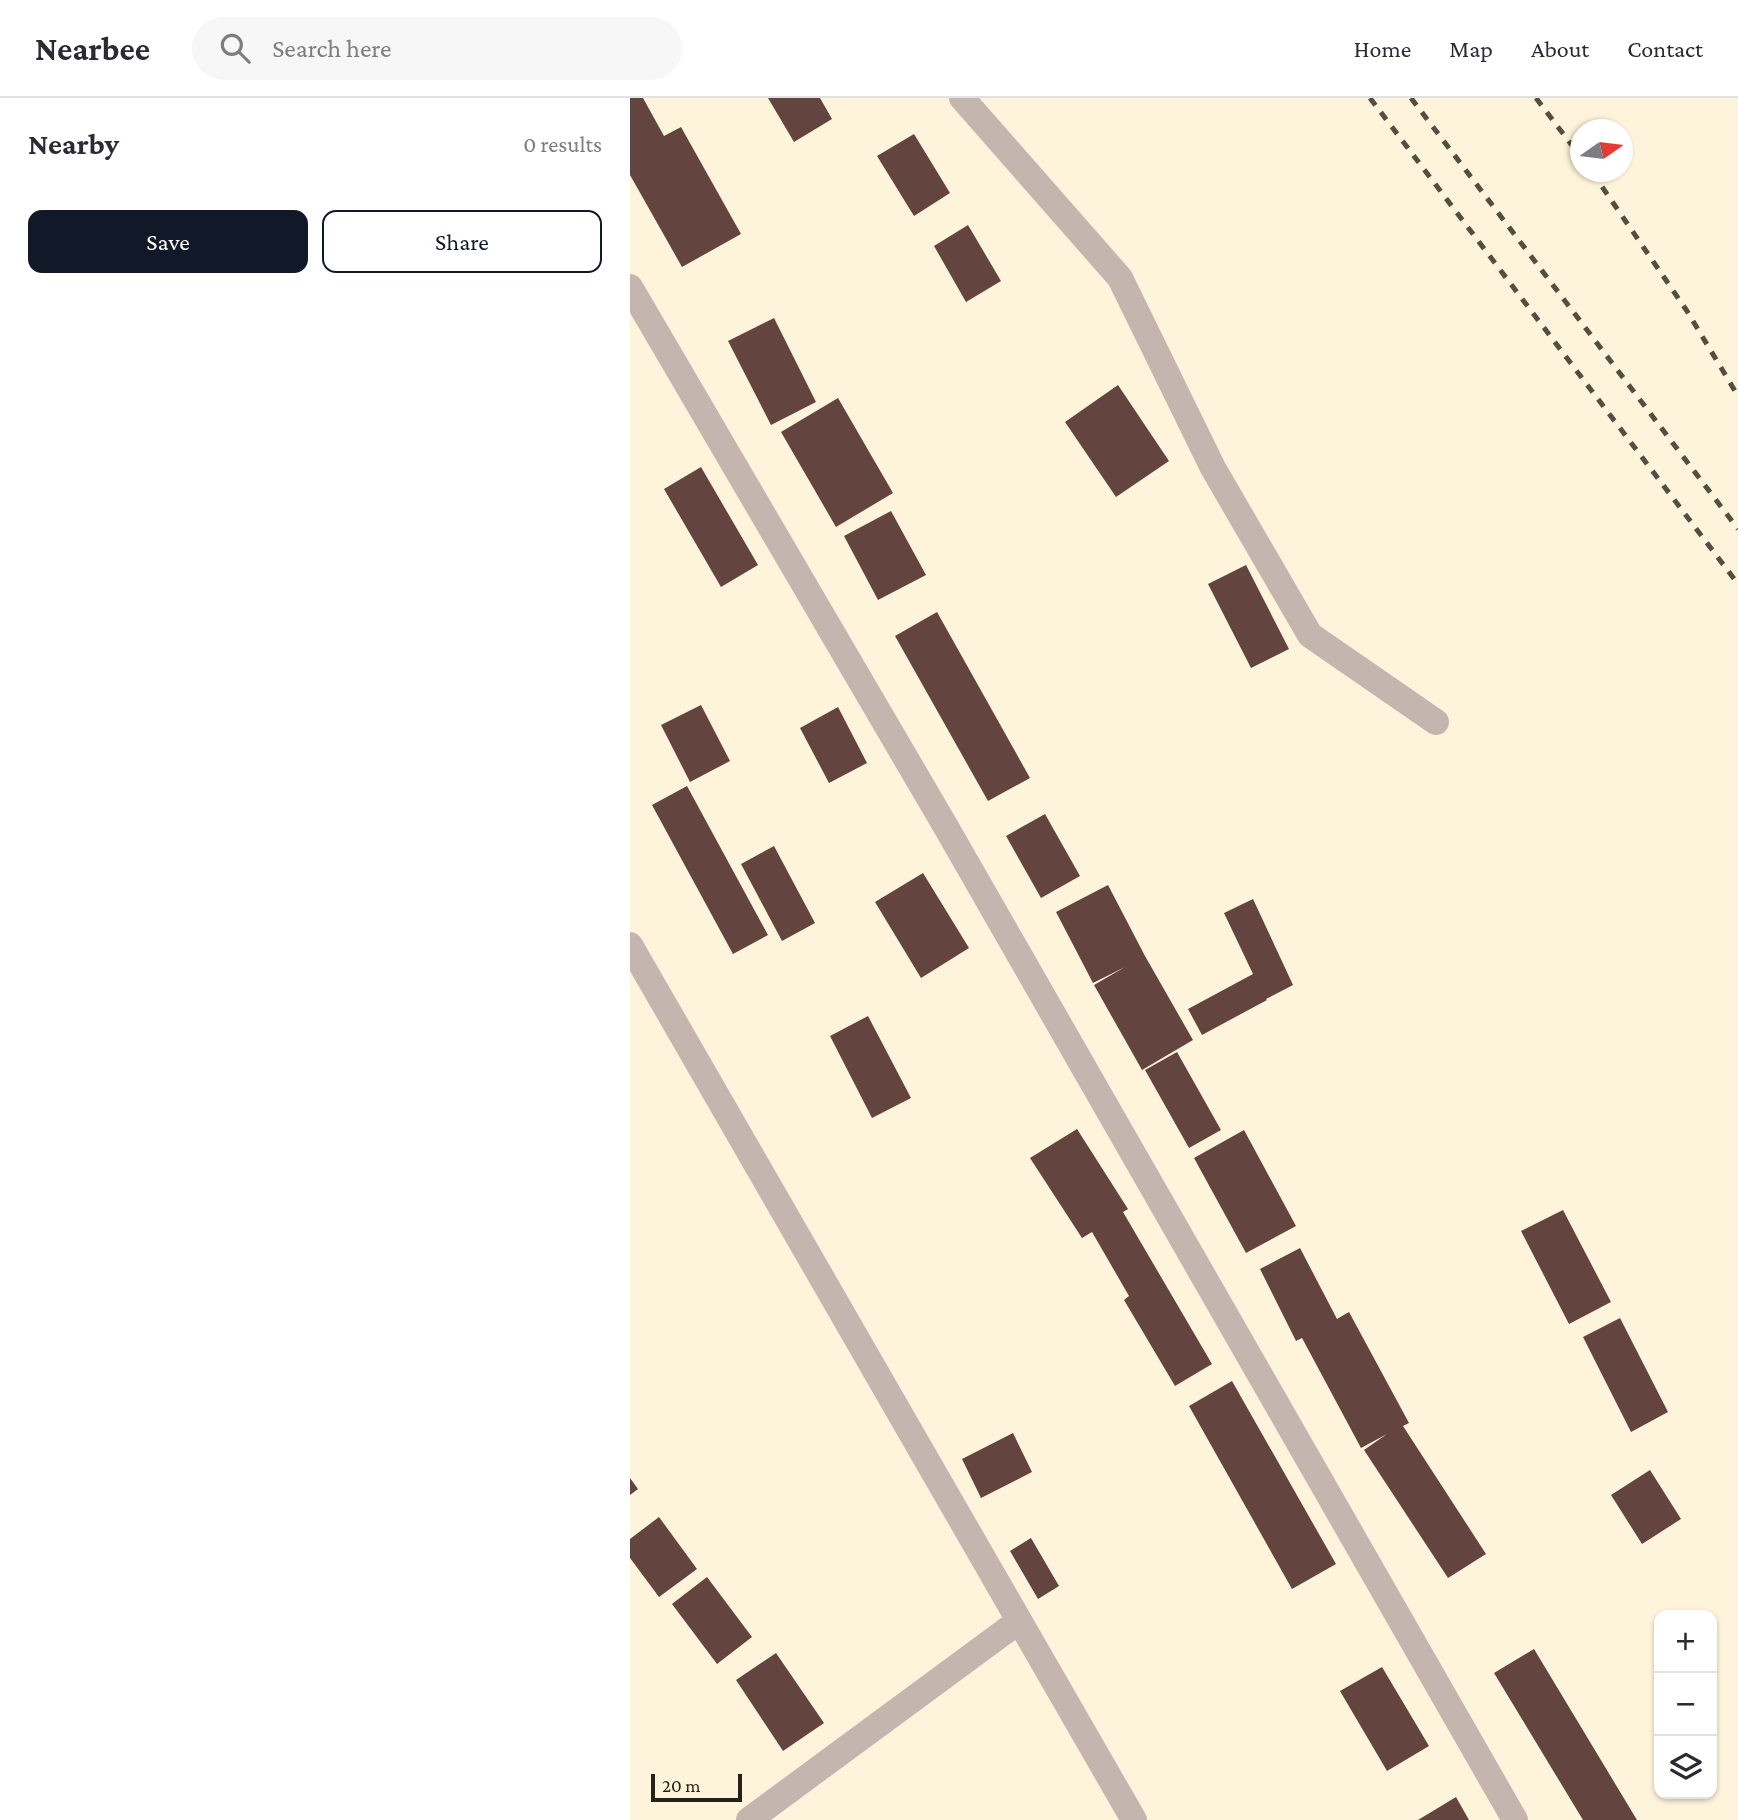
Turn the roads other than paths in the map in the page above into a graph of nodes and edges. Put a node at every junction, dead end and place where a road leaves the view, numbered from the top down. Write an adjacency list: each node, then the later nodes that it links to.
1 (962, 98): 3 (street)
2 (630, 287): 8 (street)
3 (1436, 722)
4 (630, 946): 5 (street)
5 (1019, 1621): 6 (street); 7 (street)
6 (749, 1820)
7 (1133, 1820)
8 (1515, 1820)

